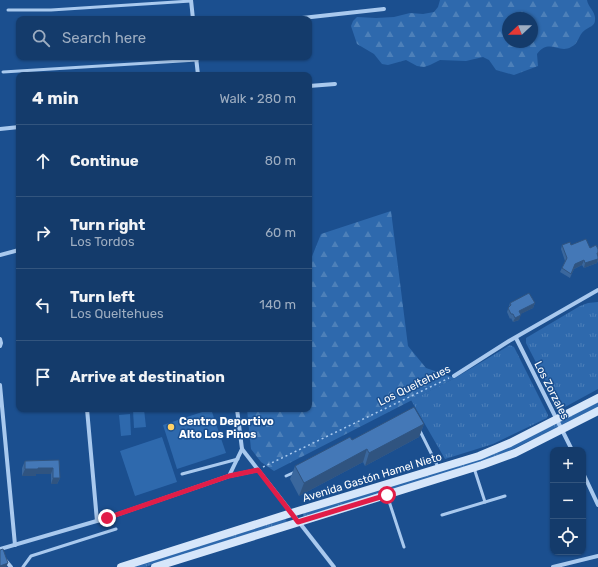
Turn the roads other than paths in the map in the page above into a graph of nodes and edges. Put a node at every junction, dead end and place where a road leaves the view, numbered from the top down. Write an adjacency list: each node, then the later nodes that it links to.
1 (191, 0): 3 (lane); 4 (street)
2 (384, 9): 5 (street)
3 (8, 10)
4 (193, 16)
5 (312, 17)
6 (181, 60): 8 (lane)
7 (196, 60): 9 (street)
8 (3, 72)
9 (198, 72)
10 (335, 84): 11 (street)
11 (312, 86)
12 (16, 127): 13 (street)
13 (0, 129)
14 (16, 251): 15 (street)
15 (0, 255)
16 (598, 290): 17 (street, Los Queltehues)
17 (516, 338): 20 (street, Los Queltehues); 26 (street, Los Zorzales)
18 (0, 339): 19 (street)
19 (0, 346)
20 (454, 376)
21 (0, 385): 49 (street)
22 (598, 398): 26 (main road, Avenida Gastón Hamel Nieto)
23 (598, 411): 28 (main road, Avenida Gastón Hamel Nieto)
24 (87, 412): 46 (street)
25 (237, 412): 30 (street)
26 (557, 419): 28 (street, Los Zorzales); 34 (main road, Avenida Gastón Hamel Nieto)
27 (416, 425): 34 (lane)
28 (562, 430): 29 (street, Los Zorzales); 32 (main road, Avenida Gastón Hamel Nieto)
29 (570, 447)
30 (242, 449): 31 (street); 35 (street)
31 (238, 459): 36 (lane); 37 (street)
32 (474, 468): 40 (main road, Avenida Gastón Hamel Nieto); 42 (lane)
33 (301, 469): 38 (lane)
34 (439, 469): 44 (main road, Avenida Gastón Hamel Nieto)
35 (258, 470): 37 (street); 44 (street)
36 (182, 474)
37 (229, 476): 46 (street)
38 (286, 476)
39 (586, 479): 43 (street)
40 (387, 495): 47 (main road, Avenida Gastón Hamel Nieto); 50 (lane)
41 (506, 496): 42 (lane)
42 (485, 502): 45 (lane)
43 (597, 502)
44 (291, 513): 47 (street); 56 (main road, Avenida Gastón Hamel Nieto)
45 (442, 515)
46 (97, 521): 49 (street)
47 (298, 522): 57 (main road, Avenida Gastón Hamel Nieto); 58 (street)
48 (116, 530): 55 (lane)
49 (15, 545): 51 (street)
50 (404, 547)
51 (0, 549)
52 (0, 554): 54 (street)
53 (598, 556): 59 (street)
54 (10, 567)
55 (23, 567)
56 (121, 567)
57 (155, 567)
58 (334, 567)
59 (553, 567)

